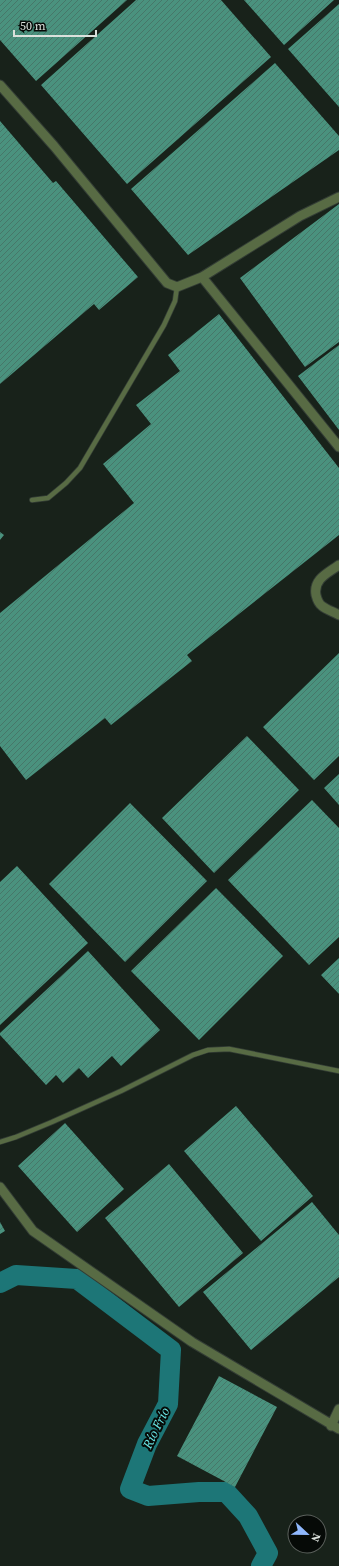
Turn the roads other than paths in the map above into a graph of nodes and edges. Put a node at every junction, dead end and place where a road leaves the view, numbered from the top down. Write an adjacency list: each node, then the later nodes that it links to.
1 (0, 85): 4 (street)
2 (339, 197): 3 (street)
3 (202, 277): 4 (street); 5 (street)
4 (177, 287): 6 (lane)
5 (339, 447)
6 (32, 500)
7 (339, 565): 8 (street)
8 (339, 615)
9 (339, 1071): 10 (lane)
10 (0, 1142)
11 (0, 1187): 13 (street)
12 (339, 1409): 13 (street)
13 (335, 1427)

